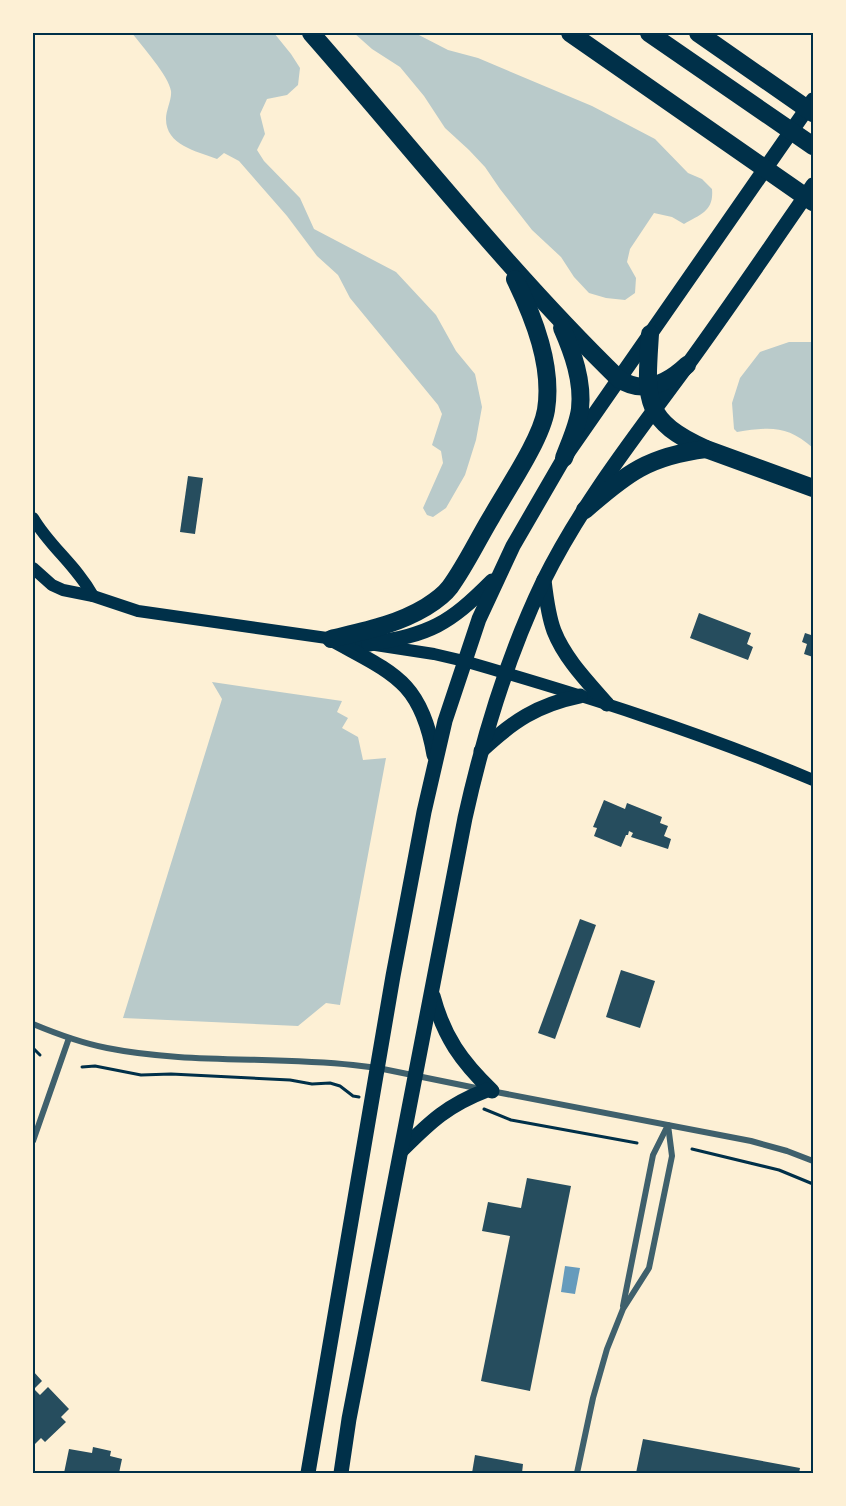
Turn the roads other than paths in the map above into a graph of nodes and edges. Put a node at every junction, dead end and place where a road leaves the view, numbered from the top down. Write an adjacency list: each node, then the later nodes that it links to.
1 (311, 33): 10 (highway)
2 (570, 33): 9 (highway)
3 (649, 33): 7 (highway)
4 (698, 33): 6 (highway)
5 (813, 100): 12 (main road)
6 (813, 113)
7 (813, 146)
8 (813, 185): 13 (main road)
9 (813, 202)
10 (508, 263): 11 (highway); 26 (highway)
11 (558, 318): 14 (highway); 18 (highway)
12 (650, 334): 14 (main road); 15 (highway)
13 (687, 365): 15 (highway); 16 (main road)
14 (619, 379): 15 (highway); 18 (main road)
15 (649, 386): 16 (highway)
16 (654, 411): 17 (highway); 20 (main road)
17 (706, 448): 19 (highway); 20 (highway)
18 (564, 458): 23 (main road)
19 (813, 488)
20 (585, 510): 24 (main road)
21 (33, 518): 25 (main road)
22 (33, 568): 25 (main road)
23 (498, 574): 27 (main road); 28 (main road)
24 (544, 580): 29 (main road); 31 (main road)
25 (93, 596): 26 (main road)
26 (331, 639): 27 (main road); 33 (main road)
27 (369, 644): 28 (main road)
28 (464, 661): 29 (main road); 33 (main road)
29 (505, 673): 30 (main road); 32 (main road)
30 (580, 696): 31 (main road); 32 (main road)
31 (607, 704): 34 (main road)
32 (481, 751): 35 (main road)
33 (435, 759): 38 (main road)
34 (813, 780)
35 (432, 993): 39 (main road); 40 (main road)
36 (33, 1024): 37 (street)
37 (69, 1038): 38 (street); 42 (street)
38 (378, 1068): 39 (street); 46 (main road)
39 (415, 1076): 40 (street); 43 (main road)
40 (489, 1091): 41 (street); 43 (main road)
41 (668, 1125): 44 (street); 45 (street); 45 (street)
42 (33, 1141)
43 (402, 1150): 47 (main road)
44 (813, 1161)
45 (623, 1309): 48 (street)
46 (308, 1473)
47 (341, 1473)
48 (577, 1473)

